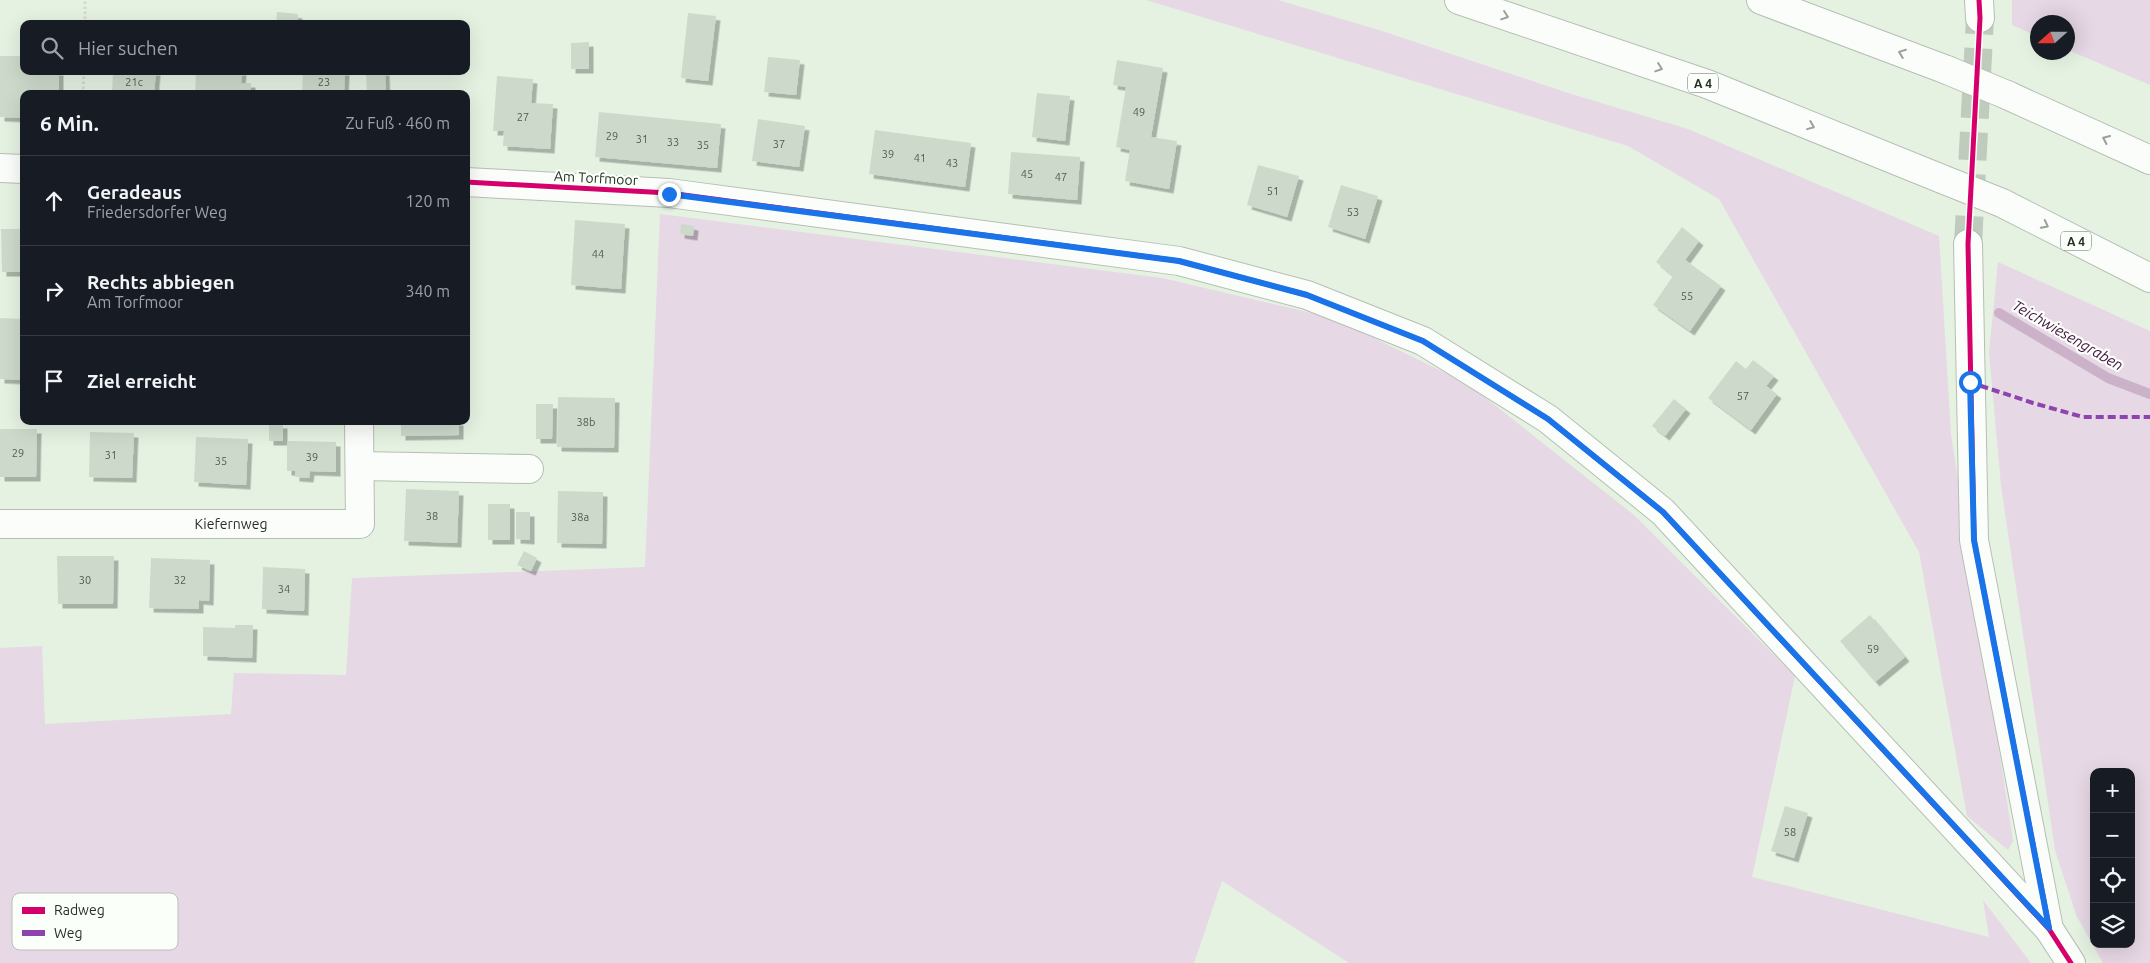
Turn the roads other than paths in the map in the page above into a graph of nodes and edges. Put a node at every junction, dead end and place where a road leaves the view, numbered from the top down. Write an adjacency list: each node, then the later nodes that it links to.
1 (1459, 0): 8 (main road, A 4, one-way to 8, bridge)
2 (1761, 0): 3 (main road, one-way to 2, bridge)
3 (2150, 160)
4 (0, 168): 5 (main road)
5 (20, 169)
6 (470, 182): 13 (main road, Am Torfmoor)
7 (1968, 244): 13 (main road)
8 (2150, 278)
9 (359, 425): 10 (main road, Kiefernweg)
10 (360, 466): 11 (main road); 12 (main road, Kiefernweg)
11 (529, 469)
12 (0, 524)
13 (2049, 928): 14 (main road, Am Torfmoor)
14 (2071, 963)

